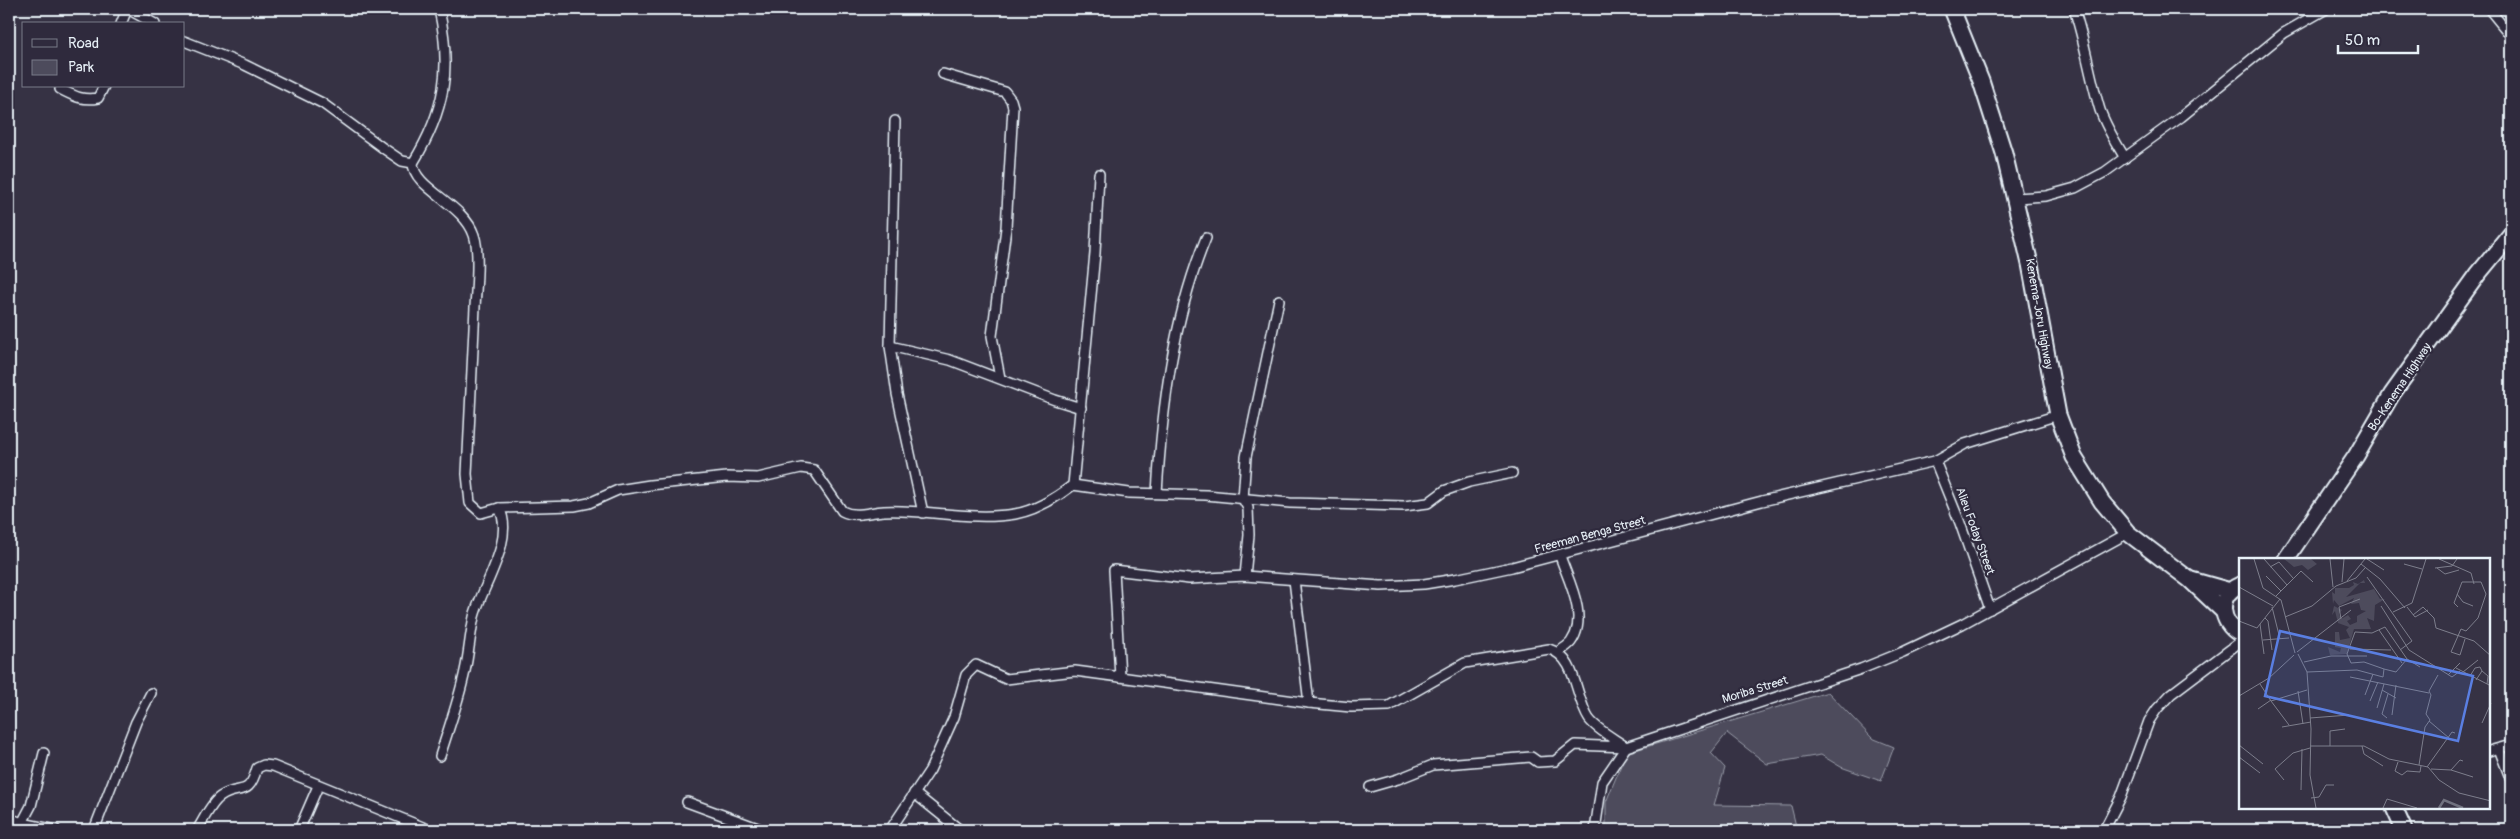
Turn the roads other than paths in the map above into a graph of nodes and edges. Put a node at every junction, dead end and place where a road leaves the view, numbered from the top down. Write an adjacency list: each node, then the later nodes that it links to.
1 (128, 9): 7 (street); 8 (street)
2 (439, 9): 16 (street)
3 (1952, 9): 18 (highway, Kenema-Joru Highway)
4 (2074, 9): 15 (street)
5 (2326, 9): 15 (street)
6 (2489, 9): 9 (street)
7 (123, 22)
8 (151, 22)
9 (2511, 36)
10 (185, 41): 16 (street)
11 (943, 74): 23 (street)
12 (103, 88): 13 (street)
13 (60, 89)
14 (895, 121): 22 (street)
15 (2126, 158): 18 (street)
16 (413, 163): 31 (street)
17 (1099, 174): 24 (street)
18 (2016, 198): 25 (highway, Kenema-Joru Highway)
19 (2511, 234): 34 (highway, Bo-Kenema Highway)
20 (1206, 238): 29 (street)
21 (1279, 300): 30 (street)
22 (890, 346): 23 (street); 32 (street)
23 (1000, 378): 24 (street)
24 (1081, 408): 28 (street)
25 (2058, 415): 26 (street, Freeman Benga Street); 33 (highway, Kenema-Joru Highway)
26 (1935, 461): 35 (street, Freeman Benga Street); 42 (street, Alieu Foday Street)
27 (1512, 473): 30 (street)
28 (1073, 485): 29 (street); 32 (street)
29 (1157, 493): 30 (street)
30 (1243, 500): 38 (street)
31 (499, 508): 32 (street); 55 (street)
32 (923, 513)
33 (2128, 533): 40 (highway, Kenema-Joru Highway); 42 (street, Moriba Street)
34 (2294, 544): 36 (highway, Bo-Kenema Highway); 37 (highway, Bo-Kenema Highway)
35 (1560, 556): 39 (street, Freeman Benga Street); 46 (street)
36 (2279, 558)
37 (2287, 558)
38 (1245, 576): 39 (street, Freeman Benga Street); 47 (street, Freeman Benga Street)
39 (1294, 580): 49 (street)
40 (2190, 580): 41 (highway, Kenema-Joru Highway); 43 (highway, Kenema-Joru Highway)
41 (2235, 588): 43 (highway)
42 (1990, 609): 51 (street, Moriba Street)
43 (2223, 611): 44 (highway, Kenema-Joru Highway)
44 (2239, 633)
45 (2239, 643): 74 (street)
46 (1559, 652): 49 (street); 51 (street)
47 (1120, 676): 49 (street); 59 (street)
48 (151, 693): 66 (street)
49 (1309, 703)
50 (2511, 745): 52 (street)
51 (1626, 747): 58 (street, Moriba Street); 73 (street)
52 (2499, 749): 53 (street); 56 (street)
53 (2490, 751)
54 (44, 753): 63 (street)
55 (440, 756)
56 (2511, 780)
57 (318, 786): 67 (street); 68 (street); 69 (street)
58 (1370, 787)
59 (914, 793): 71 (street); 72 (street)
60 (687, 802): 70 (street)
61 (2394, 809): 75 (highway)
62 (9, 818): 63 (street)
63 (22, 823): 64 (street)
64 (42, 828): 65 (street)
65 (56, 830)
66 (94, 830)
67 (197, 830)
68 (299, 830)
69 (430, 830)
70 (763, 830)
71 (890, 830)
72 (960, 830)
73 (1593, 830)
74 (2104, 830)
75 (2404, 830)

